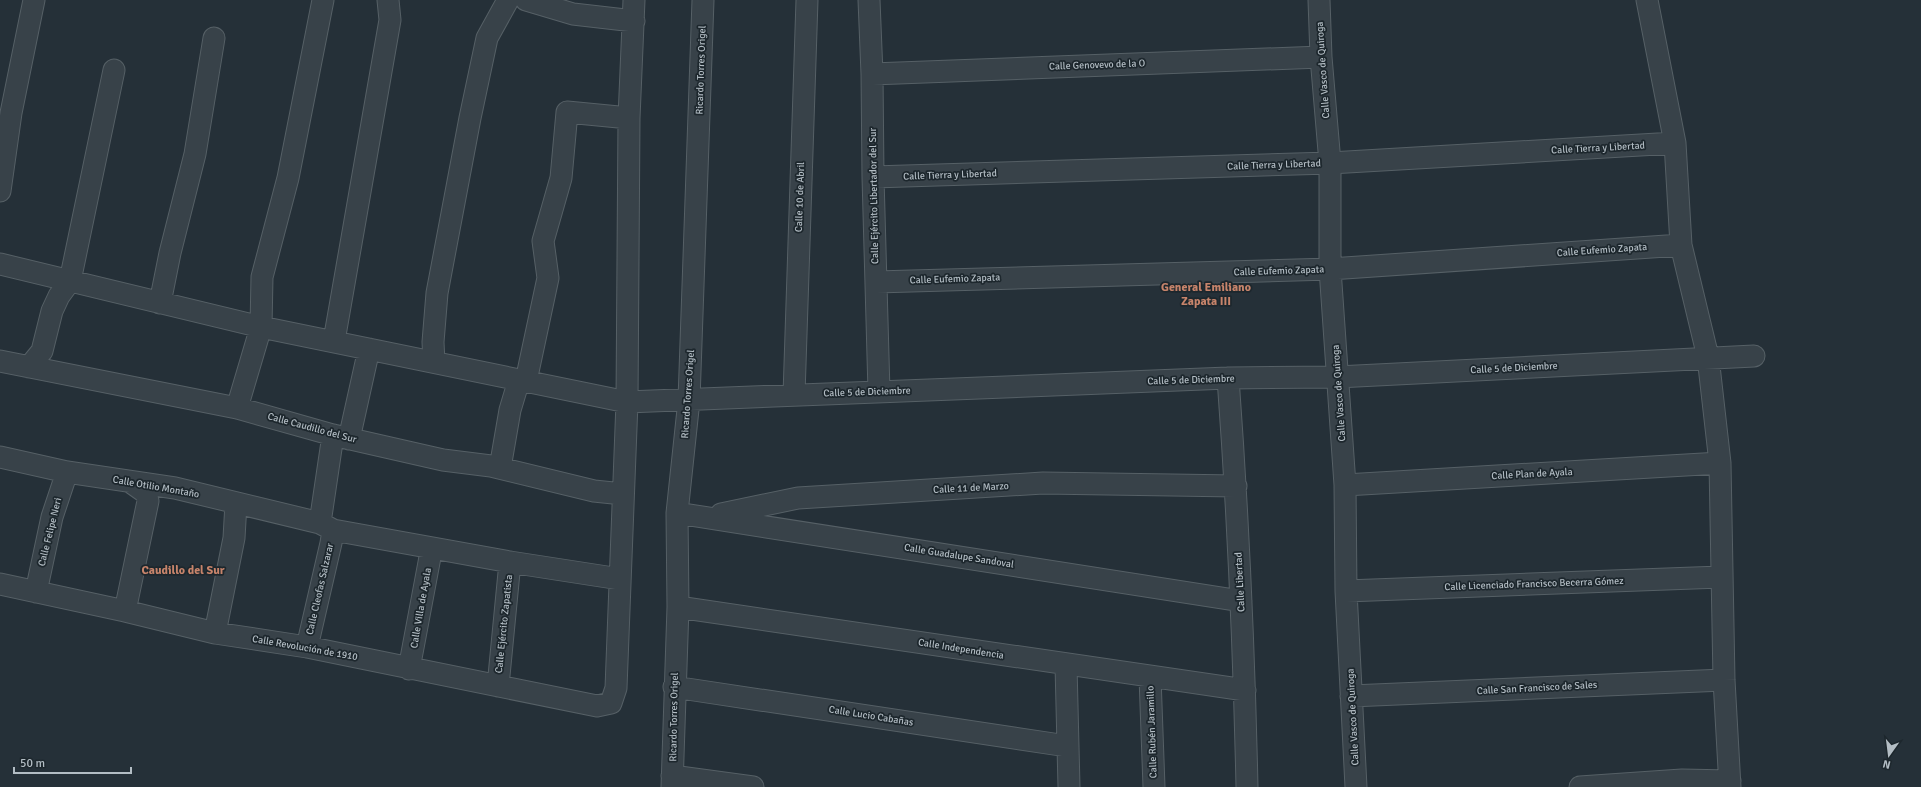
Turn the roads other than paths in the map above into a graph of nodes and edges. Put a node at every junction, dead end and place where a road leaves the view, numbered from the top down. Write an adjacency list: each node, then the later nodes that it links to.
1 (34, 0): 21 (street)
2 (322, 0): 28 (street)
3 (388, 0): 29 (street)
4 (508, 0): 34 (street)
5 (526, 0): 12 (street)
6 (634, 0): 12 (street)
7 (703, 0): 41 (street, Ricardo Torres Origel)
8 (807, 0): 40 (street, Calle 10 de Abril)
9 (869, 0): 16 (street, Calle Ejército Libertador del Sur)
10 (1319, 0): 14 (street, Calle Vasco de Quiroga)
11 (1647, 0): 18 (street)
12 (634, 21): 17 (street)
13 (214, 38): 27 (street)
14 (1321, 57): 16 (street, Calle Genovevo de la O); 19 (street, Calle Vasco de Quiroga)
15 (114, 70): 25 (street)
16 (872, 74): 20 (street, Calle Ejército Libertador del Sur)
17 (629, 118): 38 (street); 42 (street)
18 (1675, 143): 19 (street, Calle Tierra y Libertad); 22 (street)
19 (1330, 163): 20 (street, Calle Tierra y Libertad); 24 (street, Calle Vasco de Quiroga)
20 (873, 177): 26 (street, Calle Ejército Libertador del Sur)
21 (0, 191)
22 (1681, 245): 24 (street, Calle Eufemio Zapata); 32 (street)
23 (0, 264): 25 (street, Calle 5 de Diciembre)
24 (1330, 269): 26 (street, Calle Eufemio Zapata); 36 (street, Calle Vasco de Quiroga)
25 (70, 281): 27 (street, Calle 5 de Diciembre); 35 (street)
26 (876, 282): 39 (street, Calle Ejército Libertador del Sur)
27 (160, 303): 28 (street, Calle 5 de Diciembre)
28 (261, 327): 29 (street, Calle 5 de Diciembre); 43 (street)
29 (334, 341): 30 (street, Calle 5 de Diciembre)
30 (369, 348): 34 (street, Calle 5 de Diciembre); 44 (street, Calle Cleofas Salzarar)
31 (1754, 356): 32 (street, Calle 5 de Diciembre)
32 (1708, 358): 36 (street, Calle 5 de Diciembre); 46 (street)
33 (0, 361): 35 (street, Calle Caudillo del Sur)
34 (434, 362): 38 (street, Calle 5 de Diciembre)
35 (29, 367): 43 (street, Calle Caudillo del Sur)
36 (1337, 377): 37 (street, Calle 5 de Diciembre); 50 (street, Calle Vasco de Quiroga)
37 (1228, 378): 39 (street, Calle 5 de Diciembre); 51 (street, Calle Libertad)
38 (523, 380): 42 (street, Calle 5 de Diciembre); 47 (street)
39 (879, 392): 40 (street, Calle 5 de Diciembre)
40 (794, 395): 41 (street, Calle 5 de Diciembre)
41 (689, 400): 42 (street, Calle 5 de Diciembre); 54 (street, Ricardo Torres Origel)
42 (627, 402): 52 (street)
43 (237, 408): 44 (street, Calle Caudillo del Sur)
44 (341, 437): 47 (street, Calle Caudillo del Sur); 56 (street, Calle Cleofas Salzarar)
45 (0, 457): 48 (street, Calle Otilio Montaño)
46 (1720, 463): 50 (street, Calle Plan de Ayala); 59 (street)
47 (500, 468): 52 (street, Calle Caudillo del Sur)
48 (67, 472): 49 (street, Calle Otilio Montaño); 63 (street, Calle Felipe Neri)
49 (129, 481): 53 (street, Calle Otilio Montaño); 66 (street)
50 (1345, 485): 62 (street, Calle Vasco de Quiroga)
51 (1236, 486): 55 (street, Calle 11 de Marzo); 64 (street, Calle Libertad)
52 (624, 494): 60 (street)
53 (236, 503): 56 (street, Calle Otilio Montaño); 67 (street)
54 (677, 513): 55 (street, Calle Guadalupe Sandoval); 65 (street, Ricardo Torres Origel)
55 (709, 517): 64 (street, Calle Guadalupe Sandoval)
56 (326, 527): 57 (street, Calle Otilio Montaño); 68 (street, Calle Cleofas Salzarar)
57 (427, 547): 58 (street, Calle Otilio Montaño); 70 (street, Calle Villa de Ayala)
58 (510, 562): 60 (street, Calle Otilio Montaño); 73 (street, Calle Ejército Zapatista)
59 (1721, 577): 62 (street, Calle Licenciado Francisco Becerra Gómez); 72 (street)
60 (620, 579): 73 (street, Calle Revolución de 1910)
61 (0, 584): 63 (street, Calle Revolución de 1910)
62 (1346, 591): 76 (street, Calle Vasco de Quiroga)
63 (36, 592): 66 (street, Calle Revolución de 1910)
64 (1241, 601): 75 (street, Calle Libertad)
65 (678, 607): 69 (street, Calle Independencia); 74 (street, Ricardo Torres Origel)
66 (125, 611): 67 (street, Calle Revolución de 1910)
67 (215, 633): 68 (street, Calle Revolución de 1910)
68 (307, 646): 70 (street, Calle Revolución de 1910)
69 (1066, 665): 71 (street, Calle Independencia); 77 (street)
70 (410, 669): 73 (street, Calle Revolución de 1910)
71 (1150, 677): 75 (street, Calle Independencia); 82 (street, Calle Rubén Jaramillo)
72 (1724, 680): 76 (street, Calle San Francisco de Sales); 79 (street)
73 (498, 686)
74 (674, 687): 77 (street, Calle Lucio Cabañas); 78 (street, Ricardo Torres Origel)
75 (1245, 690): 83 (street, Calle Libertad)
76 (1351, 696): 84 (street, Calle Vasco de Quiroga)
77 (1067, 746): 81 (street)
78 (672, 781): 80 (street)
79 (1730, 784): 85 (street)
80 (753, 787)
81 (1069, 787)
82 (1154, 787)
83 (1247, 787)
84 (1356, 787)
85 (1580, 787)

